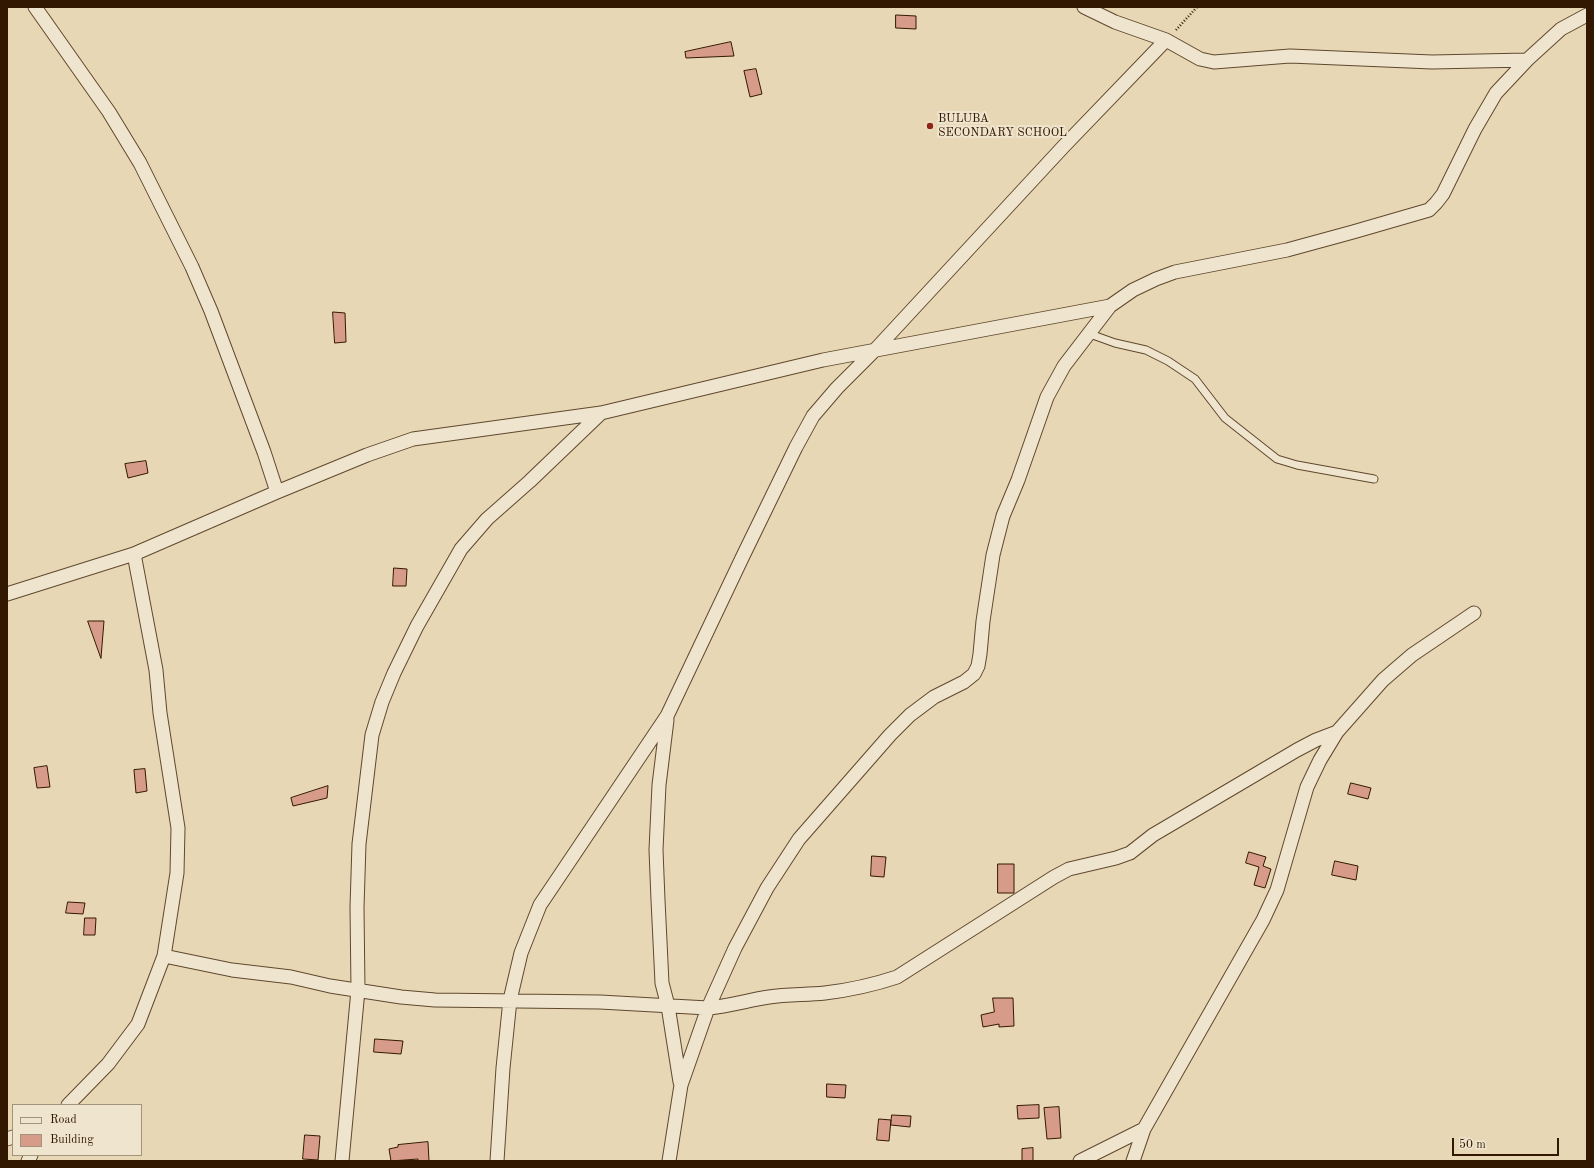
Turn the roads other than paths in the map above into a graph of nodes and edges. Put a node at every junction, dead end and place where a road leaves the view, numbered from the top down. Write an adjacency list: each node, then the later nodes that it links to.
1 (35, 7): 11 (street)
2 (1084, 7): 4 (street)
3 (1587, 15): 5 (street)
4 (1166, 40): 5 (street); 8 (street)
5 (1527, 60): 6 (street)
6 (1110, 306): 7 (street); 8 (street)
7 (1090, 334): 10 (lane); 21 (street)
8 (875, 350): 9 (street); 15 (street)
9 (601, 413): 11 (street); 18 (street)
10 (1374, 480)
11 (277, 492): 12 (street)
12 (134, 554): 13 (street); 17 (street)
13 (7, 594)
14 (1474, 613): 16 (street)
15 (667, 716): 19 (street); 20 (street)
16 (1337, 732): 21 (street); 24 (street)
17 (164, 956): 18 (street); 23 (street)
18 (358, 990): 19 (street); 25 (street)
19 (510, 1000): 20 (street); 26 (street)
20 (668, 1006): 21 (street); 22 (street)
21 (708, 1008): 22 (street)
22 (681, 1085): 27 (street)
23 (69, 1104)
24 (1144, 1129): 28 (street); 29 (street)
25 (342, 1161)
26 (497, 1161)
27 (669, 1161)
28 (1080, 1161)
29 (1133, 1161)

